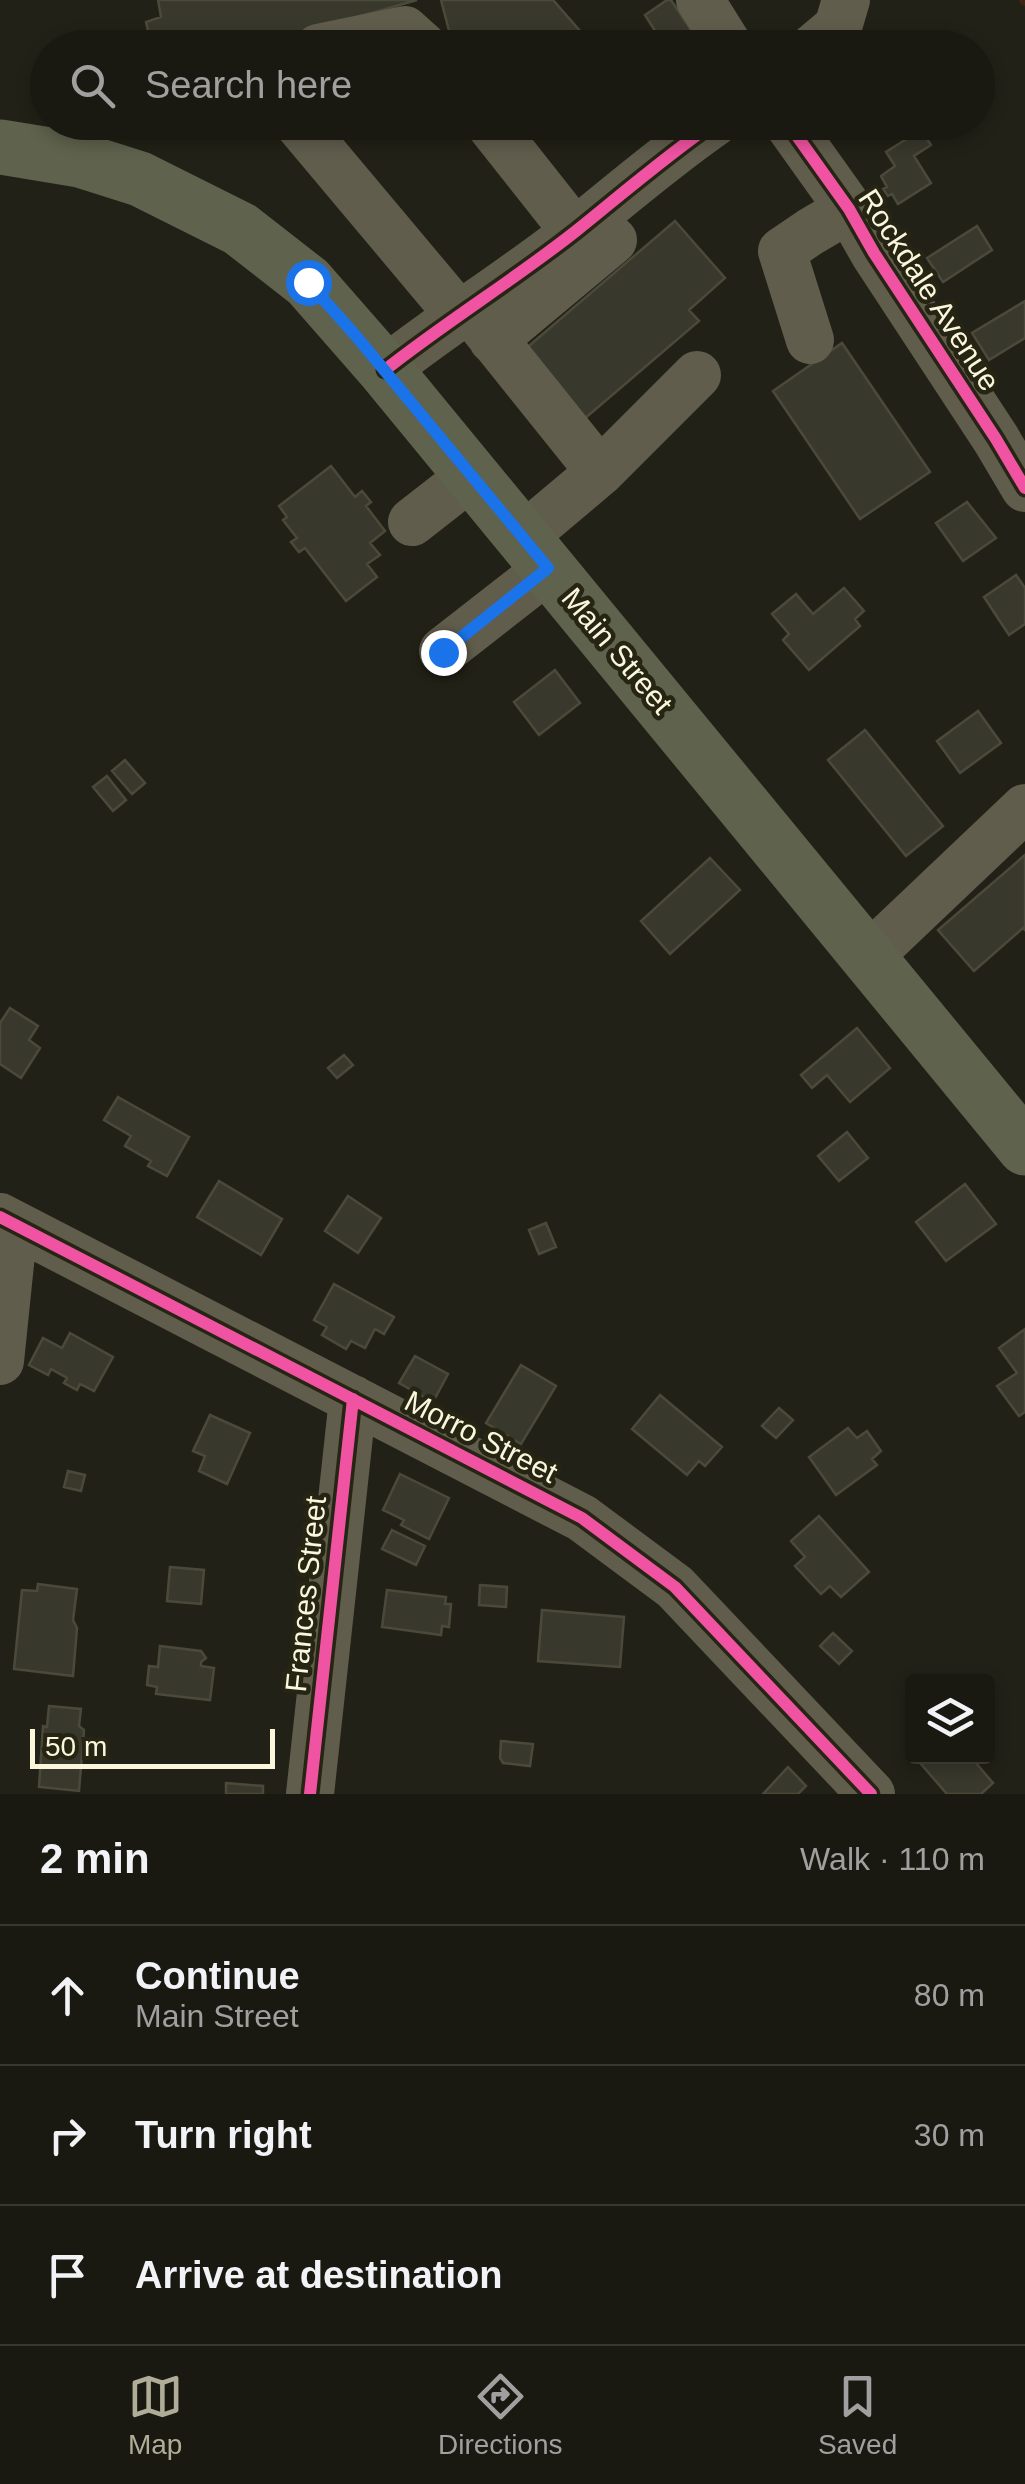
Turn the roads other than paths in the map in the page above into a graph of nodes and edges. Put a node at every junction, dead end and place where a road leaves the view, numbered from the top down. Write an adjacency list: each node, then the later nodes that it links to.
1 (700, 0): 3 (street)
2 (846, 0): 4 (street)
3 (719, 30)
4 (834, 30)
5 (313, 140): 13 (street)
6 (502, 140): 12 (street)
7 (691, 140): 10 (street)
8 (800, 140): 11 (street, Rockdale Avenue)
9 (0, 147): 15 (main road, Main Street)
10 (622, 192): 12 (street); 13 (street)
11 (849, 209): 14 (street); 19 (street, Rockdale Avenue)
12 (575, 232): 13 (street)
13 (474, 321): 15 (street); 17 (street)
14 (810, 340)
15 (385, 370): 18 (main road, Main Street)
16 (697, 375): 17 (street)
17 (600, 472): 21 (street)
18 (472, 476): 20 (street); 21 (main road, Main Street)
19 (1025, 488)
20 (412, 522)
21 (536, 553): 22 (street); 24 (main road, Main Street)
22 (443, 652)
23 (1025, 808): 24 (street)
24 (868, 956): 25 (main road, Main Street)
25 (1025, 1148)
26 (7, 1221): 27 (street); 28 (street, Morro Street)
27 (0, 1361)
28 (352, 1399): 29 (street, Frances Street); 30 (street, Morro Street)
29 (310, 1794)
30 (872, 1794)

